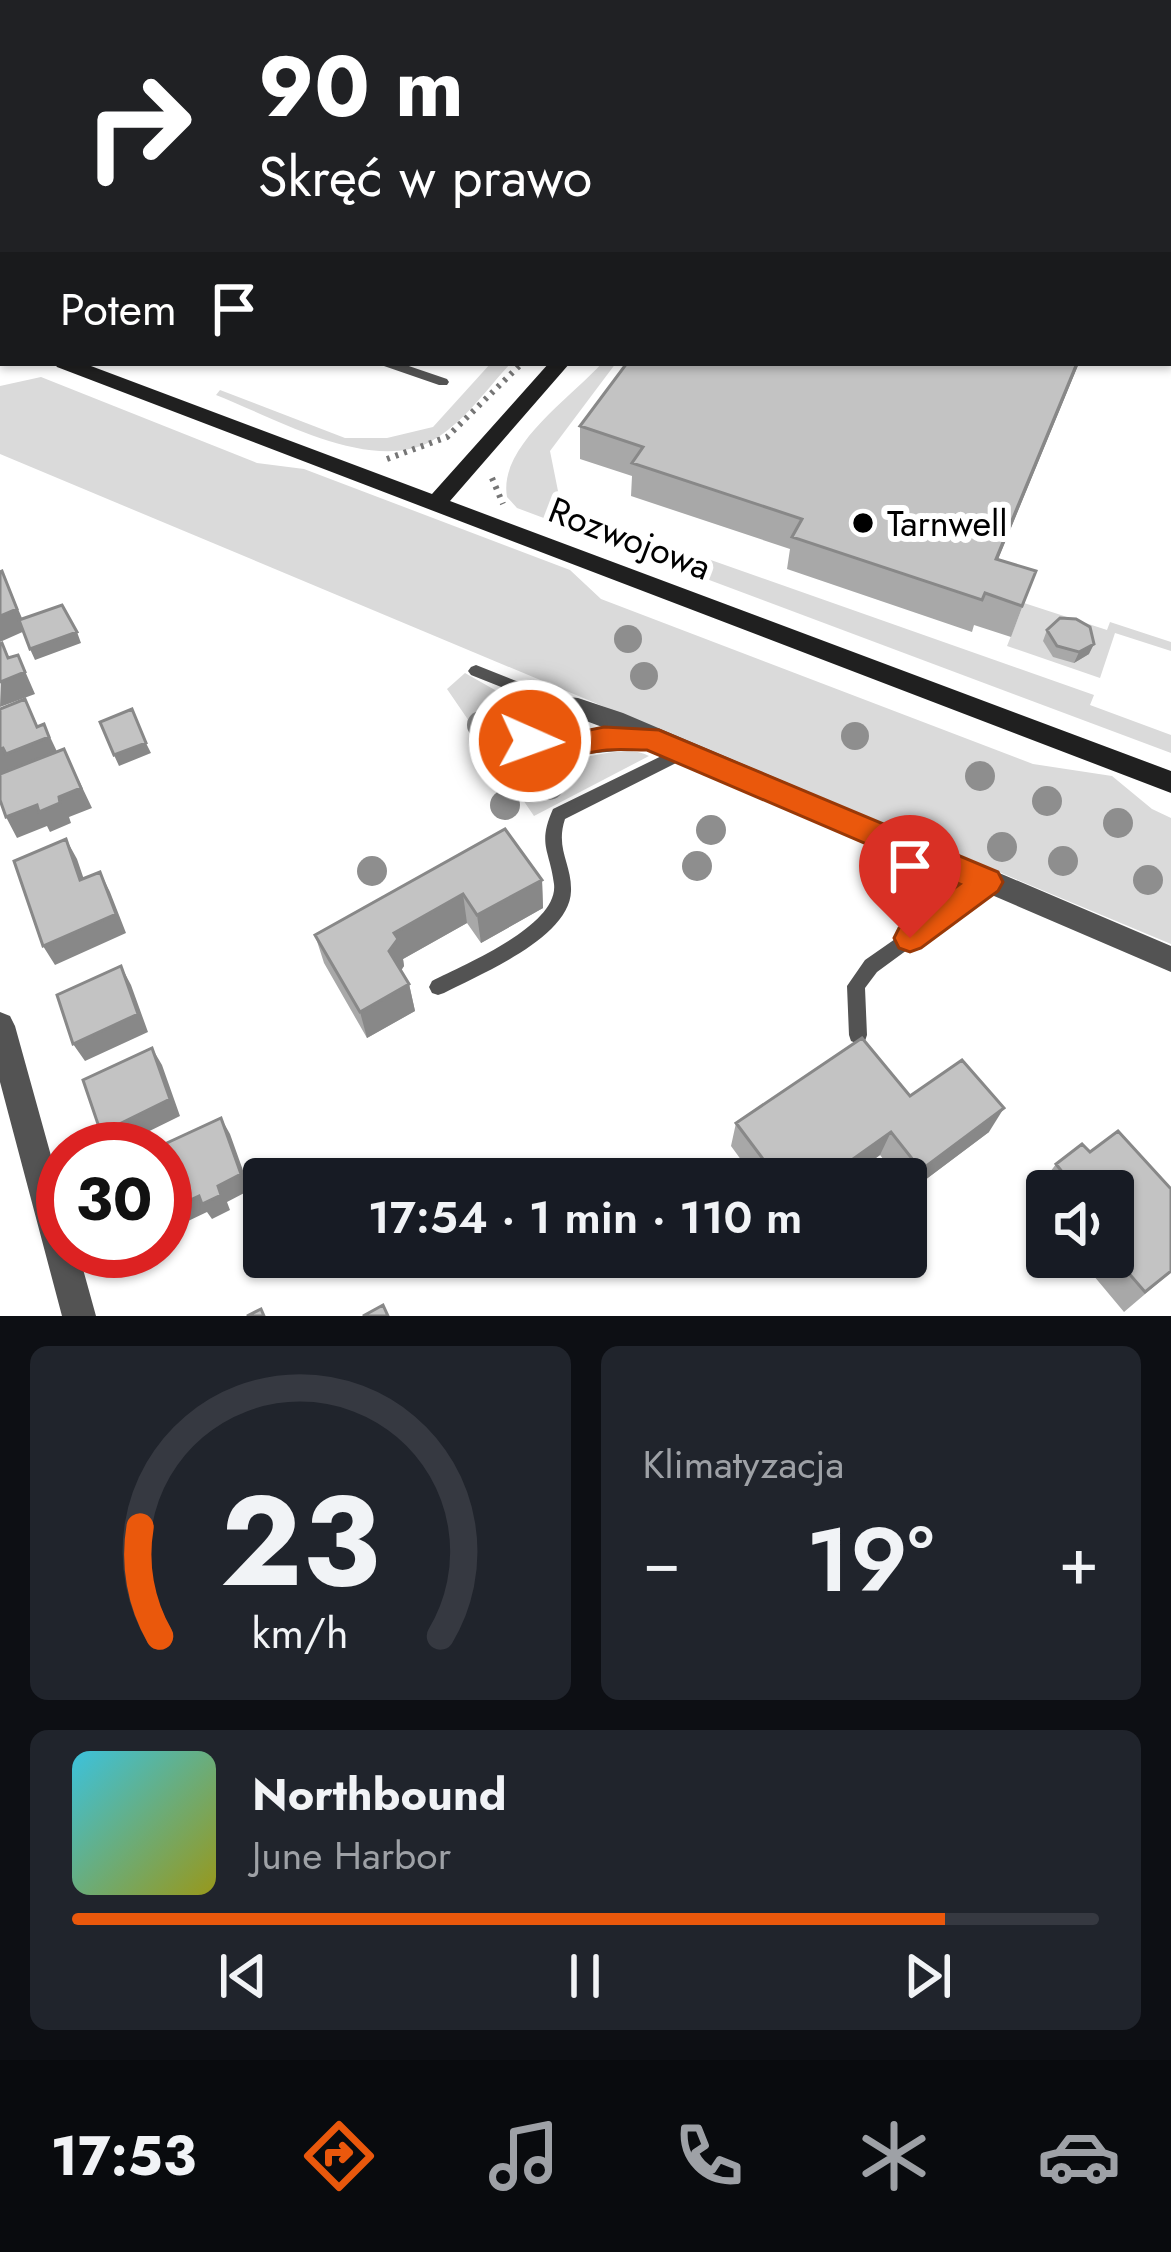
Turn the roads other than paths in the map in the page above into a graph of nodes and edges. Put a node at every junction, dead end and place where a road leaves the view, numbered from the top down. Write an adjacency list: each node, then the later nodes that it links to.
1 (72, 366): 5 (street, Rozwojowa)
2 (397, 366): 4 (lane)
3 (557, 366): 5 (street)
4 (443, 382)
5 (436, 503): 10 (street, Rozwojowa)
6 (476, 671): 7 (lane)
7 (557, 703): 8 (street); 8 (street)
8 (649, 738): 9 (street)
9 (682, 752): 11 (street); 13 (lane)
10 (1171, 782)
11 (987, 882): 12 (street); 15 (lane)
12 (1171, 959)
13 (438, 987)
14 (0, 1026): 16 (street)
15 (858, 1035)
16 (79, 1316)

